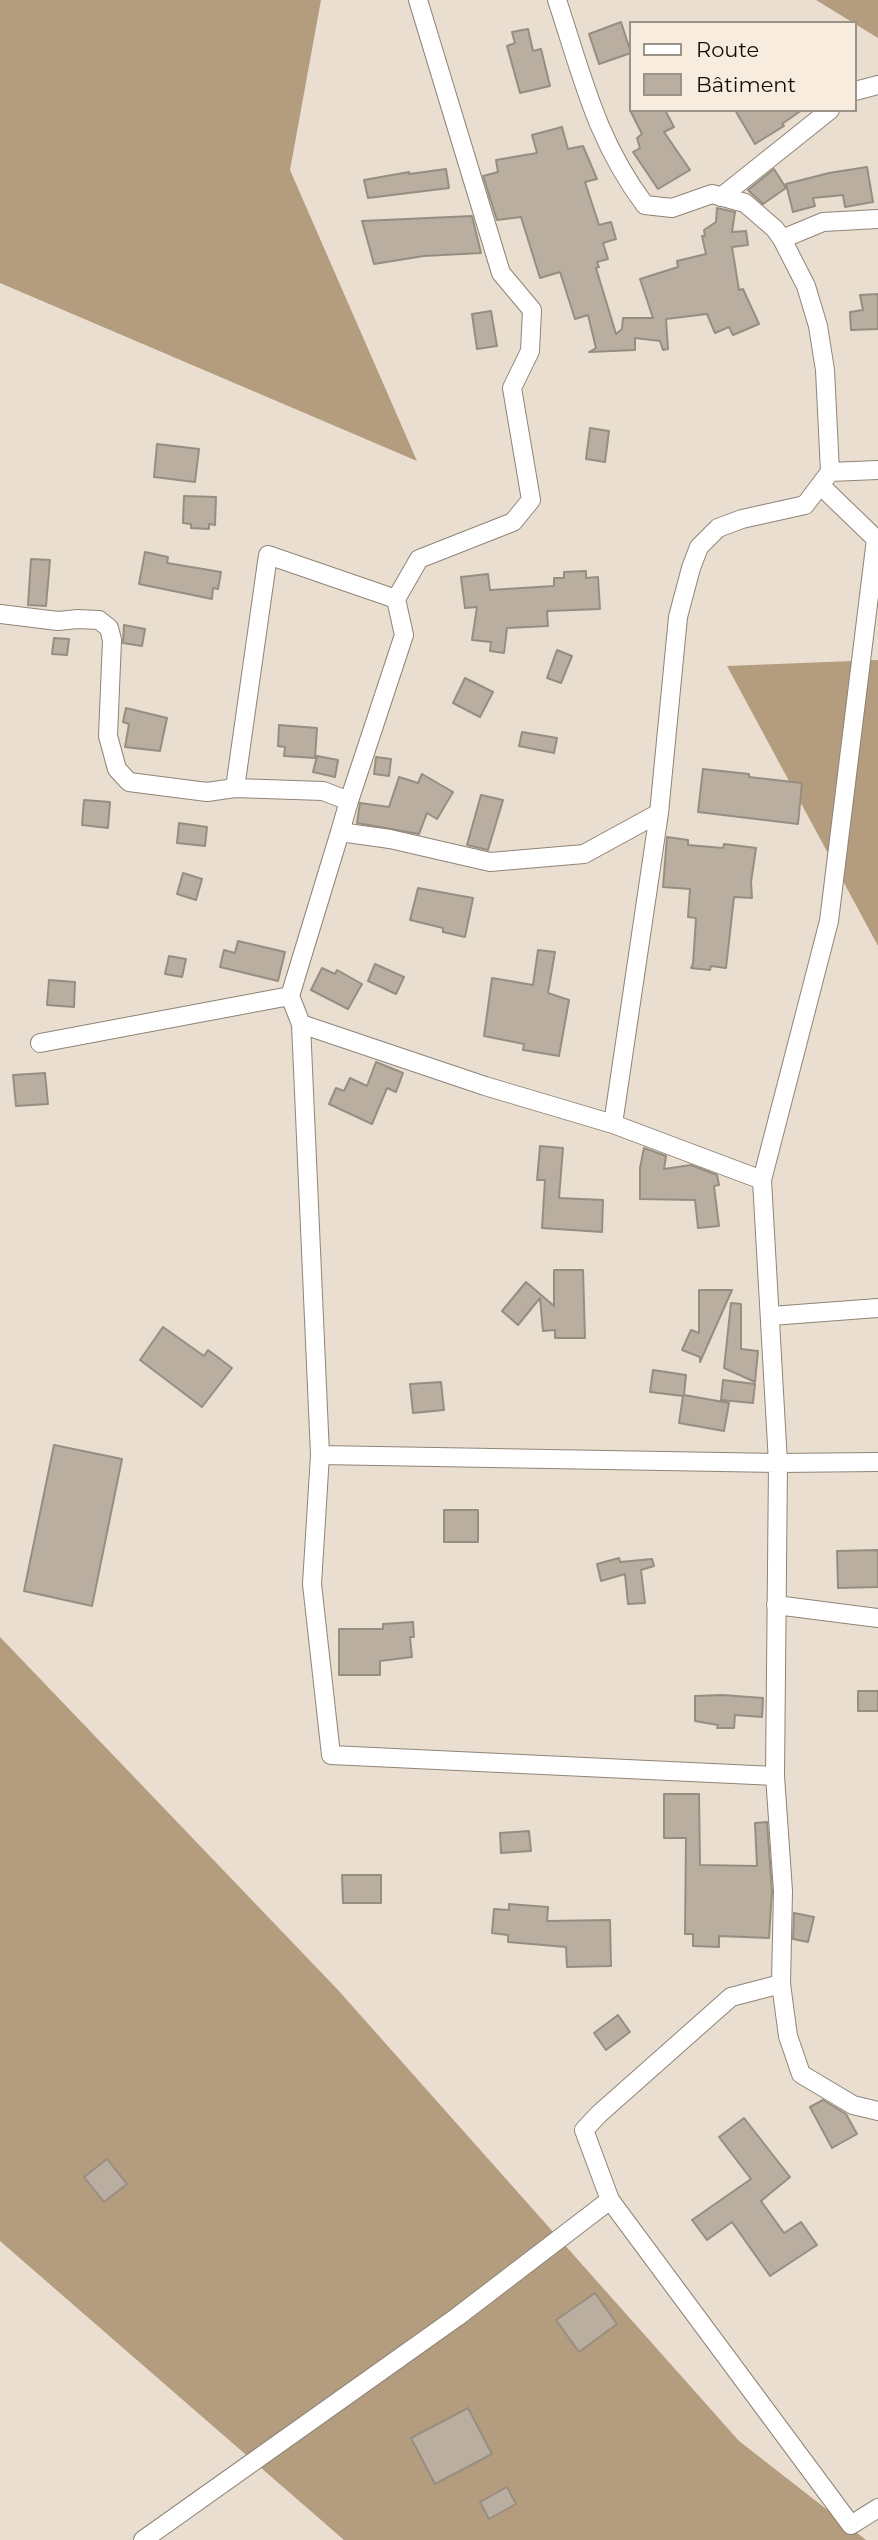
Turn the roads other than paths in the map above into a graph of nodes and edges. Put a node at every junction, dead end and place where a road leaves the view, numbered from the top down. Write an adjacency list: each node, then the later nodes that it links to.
1 (418, 0): 11 (street)
2 (557, 0): 6 (street)
3 (878, 85): 4 (street)
4 (857, 90)
5 (827, 112): 6 (street)
6 (721, 197): 8 (street)
7 (878, 219): 8 (street)
8 (782, 239): 10 (street)
9 (878, 470): 10 (street)
10 (825, 478): 15 (street); 21 (street)
11 (396, 599): 13 (street); 14 (street)
12 (0, 614): 13 (street)
13 (235, 788): 14 (street)
14 (349, 801): 16 (street)
15 (659, 813): 16 (street); 20 (street)
16 (340, 832): 17 (street)
17 (290, 996): 18 (street); 19 (street)
18 (301, 1024): 20 (street); 24 (street)
19 (40, 1043)
20 (613, 1124): 21 (street)
21 (762, 1180): 23 (street)
22 (878, 1308): 23 (street)
23 (771, 1316): 26 (street)
24 (320, 1455): 26 (street); 29 (street)
25 (878, 1462): 26 (street)
26 (778, 1463): 27 (street)
27 (776, 1605): 28 (street); 29 (street)
28 (878, 1618)
29 (775, 1776): 30 (street)
30 (781, 1984): 31 (street); 32 (street)
31 (878, 2111)
32 (610, 2200): 33 (street); 34 (street)
33 (878, 2508)
34 (143, 2540)

